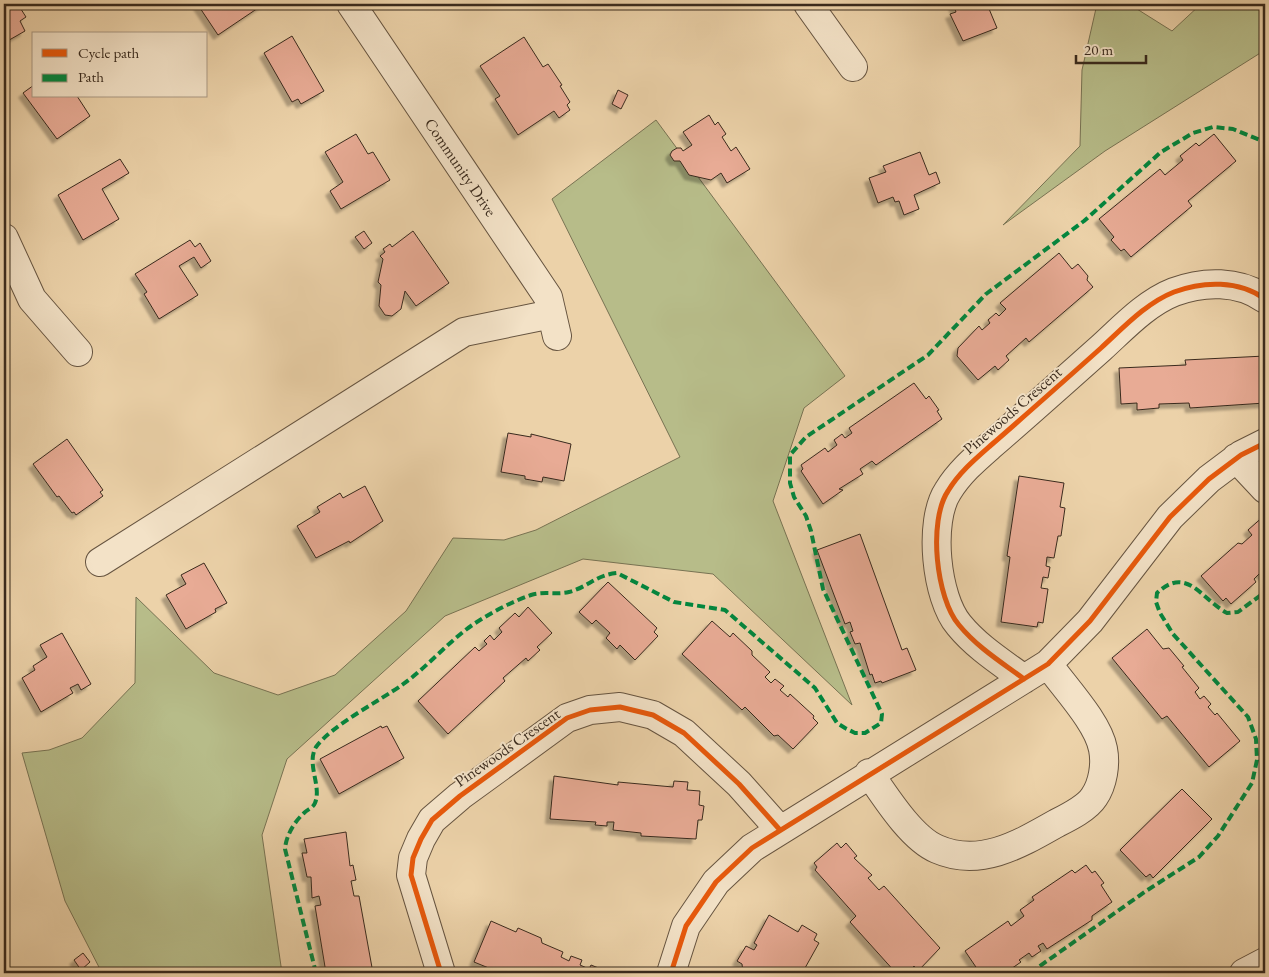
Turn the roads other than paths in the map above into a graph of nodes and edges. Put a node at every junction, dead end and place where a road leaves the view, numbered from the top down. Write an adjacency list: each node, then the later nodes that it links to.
1 (351, 4): 10 (street, Community Drive)
2 (808, 4): 3 (street)
3 (854, 68)
4 (4, 238): 6 (street)
5 (1265, 299): 12 (street, Pinewoods Crescent)
6 (78, 352)
7 (1265, 442): 8 (street)
8 (1236, 458): 9 (street); 11 (street)
9 (1265, 489)
10 (100, 562)
11 (1048, 664): 12 (street); 13 (street)
12 (1024, 679): 13 (street)
13 (869, 774): 14 (street)
14 (780, 830): 16 (street, Pinewoods Crescent); 17 (street)
15 (1265, 962): 18 (street)
16 (441, 973)
17 (671, 973)
18 (1244, 973)

